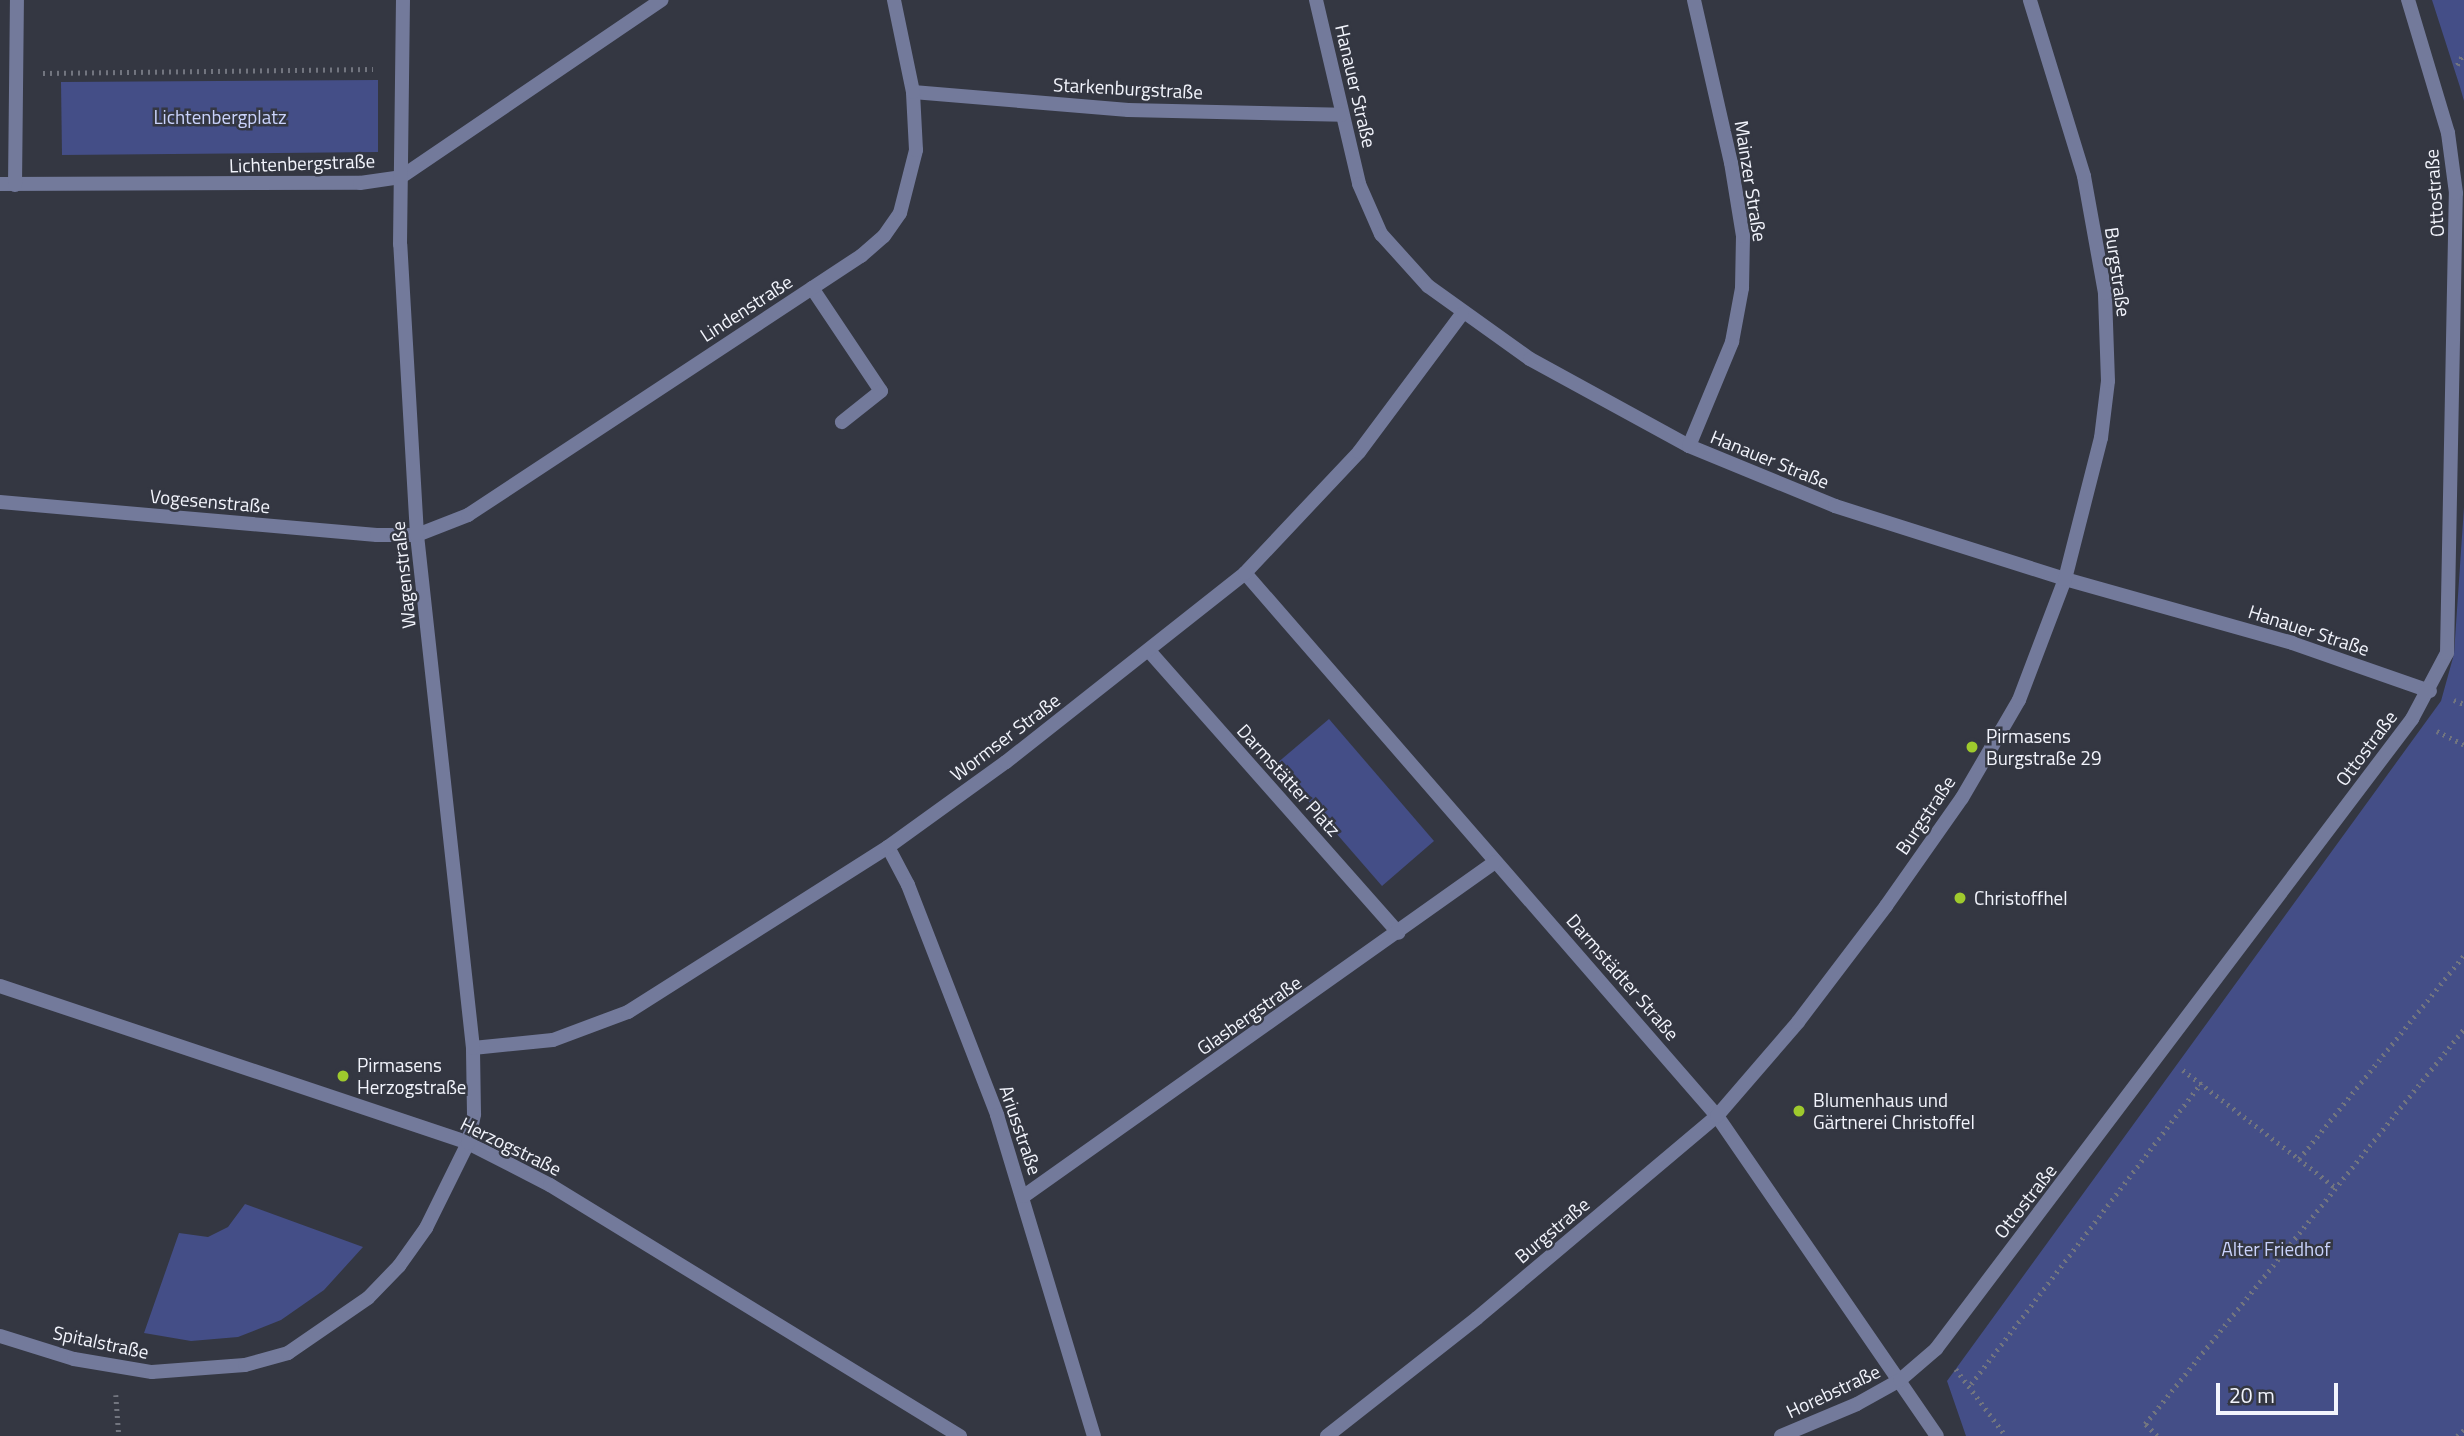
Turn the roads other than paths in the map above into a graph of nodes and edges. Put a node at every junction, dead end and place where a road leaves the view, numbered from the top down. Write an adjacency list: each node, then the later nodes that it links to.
1 (17, 0): 13 (street)
2 (402, 0): 11 (street, Wagenstraße)
3 (661, 0): 11 (street, Lichtenbergstraße)
4 (894, 0): 9 (street, Lindenstraße)
5 (1316, 0): 10 (street, Hanauer Straße)
6 (1694, 0): 17 (street, Mainzer Straße)
7 (2030, 0): 21 (street, Burgstraße)
8 (2408, 0): 23 (street, Ottostraße)
9 (913, 92): 10 (street, Starkenburgstraße); 14 (street, Lindenstraße)
10 (1342, 115): 15 (street, Hanauer Straße)
11 (401, 177): 13 (street, Lichtenbergstraße); 19 (street, Wagenstraße)
12 (0, 184): 13 (street, Lichtenbergstraße)
13 (15, 185)
14 (811, 288): 16 (street); 19 (street, Lindenstraße)
15 (1462, 314): 17 (street, Hanauer Straße); 20 (street, Wormser Straße)
16 (842, 422)
17 (1689, 446): 21 (street, Hanauer Straße)
18 (0, 502): 19 (street, Vogesenstraße)
19 (417, 535): 28 (street, Wagenstraße)
20 (1245, 573): 22 (street, Wormser Straße); 25 (street, Darmstädter Straße)
21 (2065, 579): 23 (street, Hanauer Straße); 29 (street, Burgstraße)
22 (1150, 652): 24 (street, Wormser Straße); 26 (street, Darmstätter Platz)
23 (2430, 691): 33 (street, Ottostraße)
24 (888, 847): 28 (street, Wormser Straße); 31 (street, Ariusstraße)
25 (1495, 862): 26 (street, Glasbergstraße); 29 (street, Darmstädter Straße)
26 (1399, 933): 31 (street, Glasbergstraße)
27 (0, 986): 30 (street, Herzogstraße)
28 (473, 1048): 30 (street, Wagenstraße)
29 (1717, 1116): 33 (street, Darmstädter Straße); 36 (street, Burgstraße)
30 (468, 1143): 32 (street, Spitalstraße); 34 (street, Herzogstraße)
31 (1024, 1196): 35 (street, Ariusstraße)
32 (0, 1336)
33 (1900, 1380): 37 (street, Horebstraße); 38 (street, Darmstädter Straße)
34 (960, 1436)
35 (1094, 1436)
36 (1327, 1436)
37 (1781, 1436)
38 (1937, 1436)

